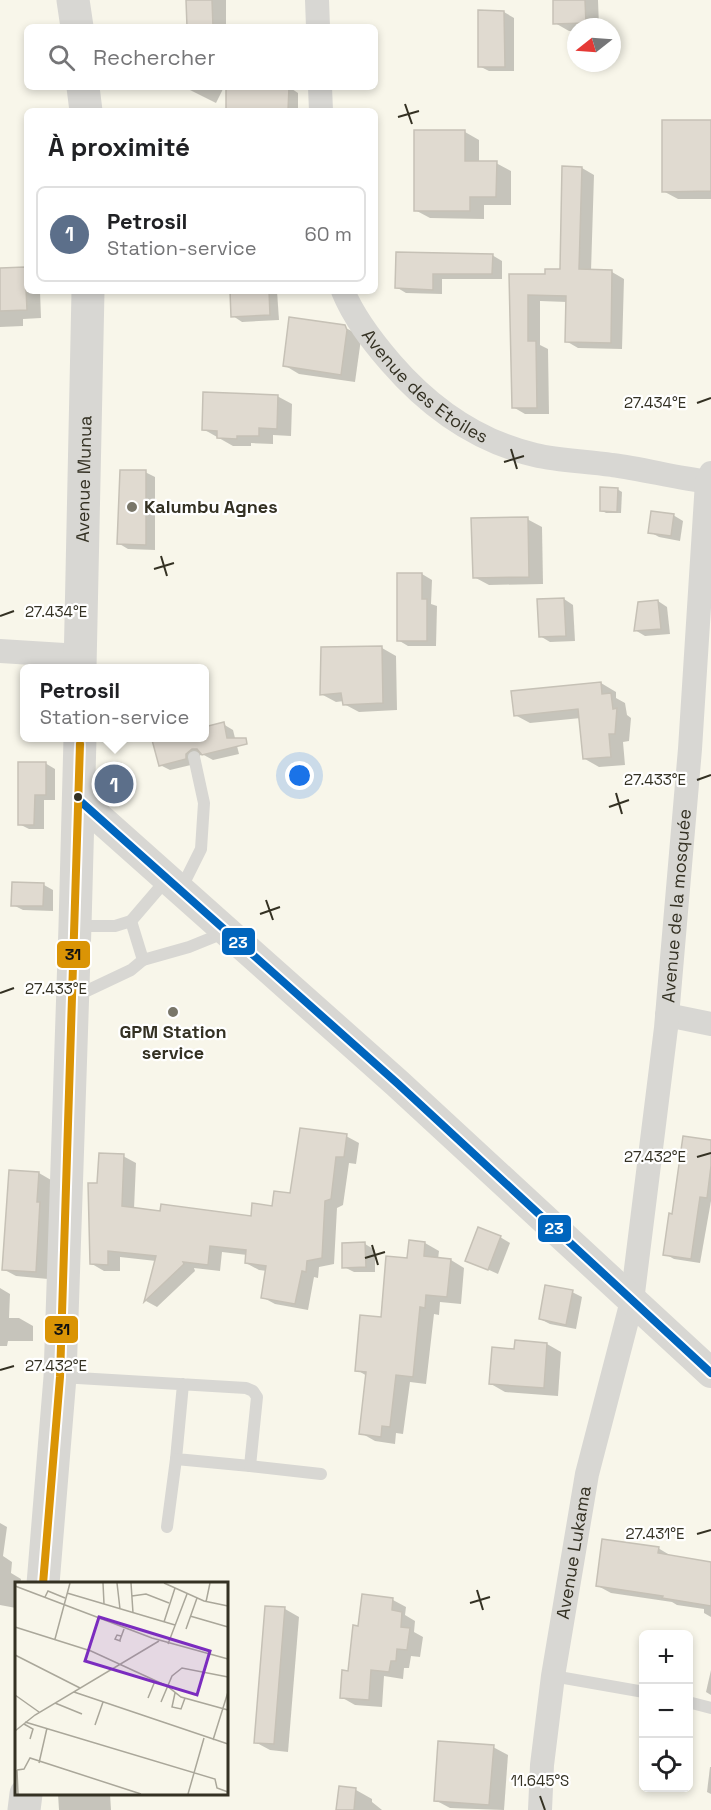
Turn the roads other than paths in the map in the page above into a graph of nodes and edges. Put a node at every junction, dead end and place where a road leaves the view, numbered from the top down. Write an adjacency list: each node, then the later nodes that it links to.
1 (73, 0): 3 (main road)
2 (317, 0): 4 (street)
3 (77, 24)
4 (318, 24)
5 (83, 90): 7 (main road)
6 (320, 90): 8 (street)
7 (86, 108)
8 (321, 108)
9 (88, 294): 13 (main road, Avenue Munua)
10 (344, 294): 11 (street, Avenue des Etoiles)
11 (710, 479): 14 (street, Avenue de la mosquée)
12 (0, 651): 13 (street)
13 (80, 662)
14 (703, 681): 24 (street, Avenue de la mosquée)
15 (80, 742): 17 (main road)
16 (194, 757): 18 (lane)
17 (79, 801): 18 (street); 20 (main road)
18 (174, 885): 19 (lane); 21 (street)
19 (131, 921): 20 (lane); 22 (lane)
20 (75, 926): 23 (main road)
21 (227, 932): 22 (lane); 26 (street)
22 (143, 960): 23 (lane)
23 (73, 998): 28 (main road)
24 (667, 1015): 25 (street); 26 (street, Avenue de la mosquée)
25 (711, 1024)
26 (632, 1301): 27 (street); 35 (street, Avenue Lukama)
27 (711, 1373)
28 (60, 1377): 29 (lane); 34 (main road)
29 (183, 1384): 30 (lane); 31 (lane)
30 (176, 1459): 31 (lane); 33 (lane)
31 (250, 1466): 32 (lane)
32 (321, 1474)
33 (167, 1527)
34 (43, 1582)
35 (553, 1676): 36 (lane); 41 (street, Avenue Lukama)
36 (639, 1691)
37 (693, 1703): 38 (lane)
38 (711, 1708)
39 (26, 1795): 40 (main road)
40 (24, 1810)
41 (540, 1810)

